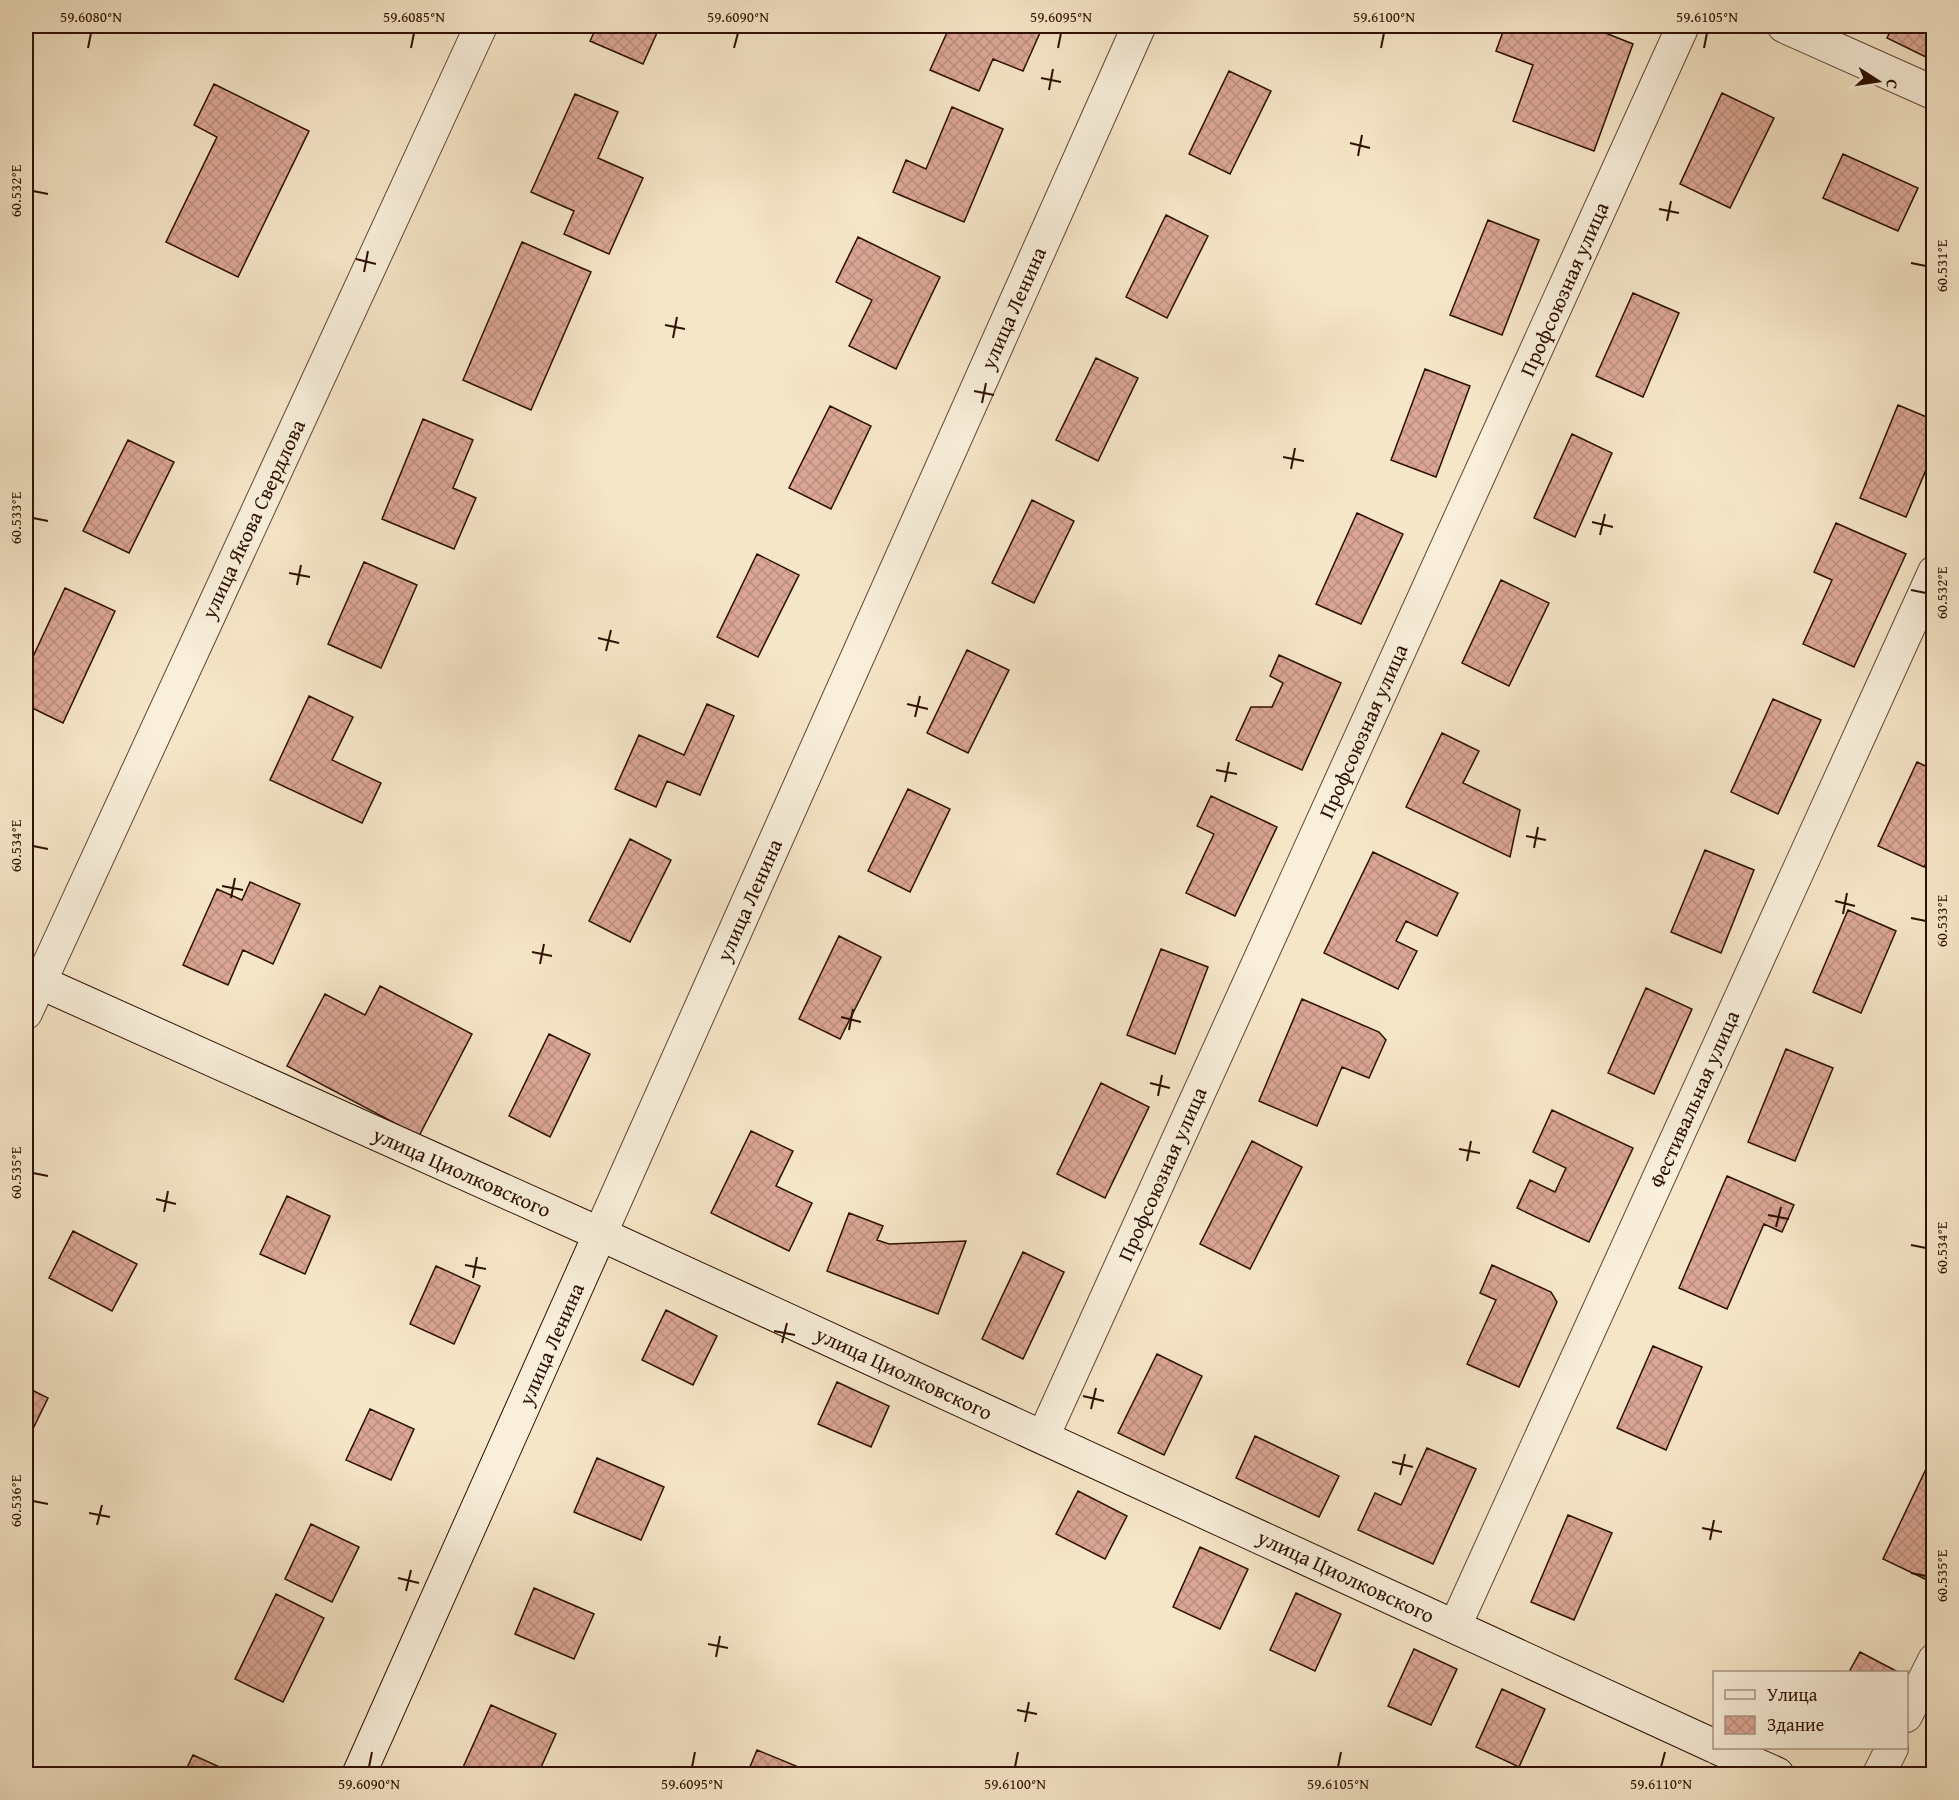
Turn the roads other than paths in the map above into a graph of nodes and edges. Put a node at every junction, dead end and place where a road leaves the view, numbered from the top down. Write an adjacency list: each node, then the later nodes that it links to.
1 (481, 26): 7 (street, улица Якова Свердлова)
2 (1139, 26): 9 (main road, улица Ленина)
3 (1683, 26): 10 (street, Профсоюзная улица)
4 (1784, 26): 5 (main road)
5 (1934, 93)
6 (1934, 572): 11 (street, Фестивальная улица)
7 (32, 979): 8 (street, улица Якова Свердлова); 9 (main road, улица Циолковского)
8 (26, 1013)
9 (600, 1234): 10 (main road, улица Циолковского); 17 (main road, улица Ленина)
10 (1043, 1437): 11 (main road, улица Циолковского)
11 (1455, 1626): 14 (main road, улица Циолковского)
12 (1934, 1660): 13 (street)
13 (1908, 1712)
14 (1713, 1745)
15 (1721, 1749): 18 (main road, улица Циолковского)
16 (1892, 1749): 19 (street)
17 (359, 1774)
18 (1777, 1774)
19 (1879, 1774)

